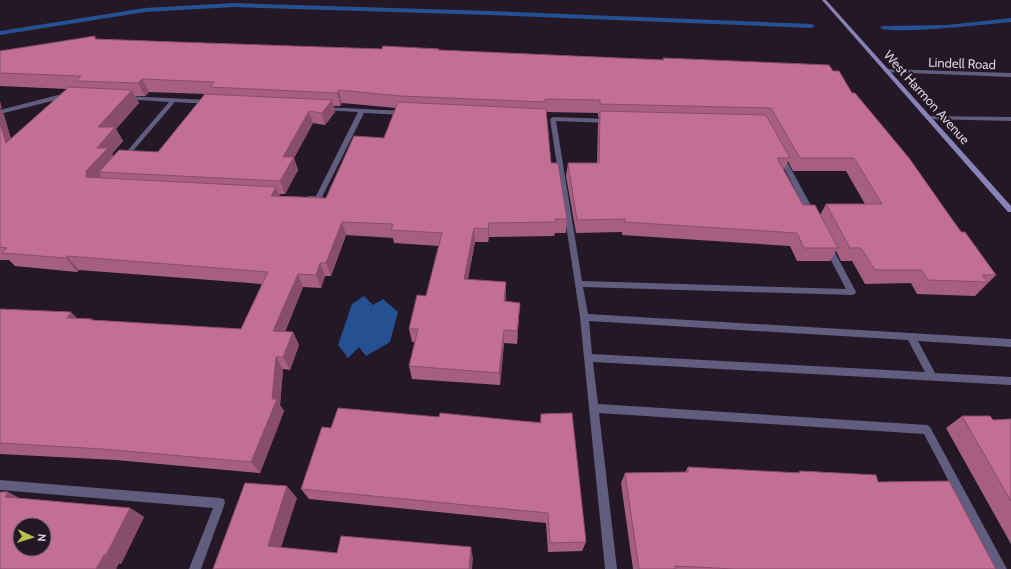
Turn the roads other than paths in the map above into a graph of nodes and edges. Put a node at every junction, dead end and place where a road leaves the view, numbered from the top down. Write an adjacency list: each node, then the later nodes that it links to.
1 (824, 0): 2 (main road, West Harmon Avenue)
2 (887, 71): 3 (street, Lindell Road); 12 (main road, West Harmon Avenue)
3 (1011, 75)
4 (77, 96): 10 (street)
5 (123, 98): 6 (street)
6 (174, 100): 7 (street); 16 (street)
7 (213, 103)
8 (315, 108): 9 (street)
9 (362, 111): 11 (street); 17 (street)
10 (0, 112)
11 (410, 113)
12 (928, 118): 13 (street); 18 (main road, West Harmon Avenue)
13 (1011, 120)
14 (616, 121): 21 (street)
15 (779, 152): 19 (street)
16 (119, 164)
17 (303, 198)
18 (1011, 210)
19 (815, 222)
20 (826, 243): 21 (street)
21 (579, 284): 22 (street)
22 (584, 317): 23 (street); 25 (street)
23 (911, 337): 24 (street); 26 (street)
24 (1011, 343)
25 (589, 358): 26 (street); 28 (street)
26 (932, 376): 27 (street)
27 (1011, 381)
28 (594, 408): 31 (street); 32 (street)
29 (0, 485): 30 (street)
30 (195, 569)
31 (611, 569)
32 (1000, 569)

